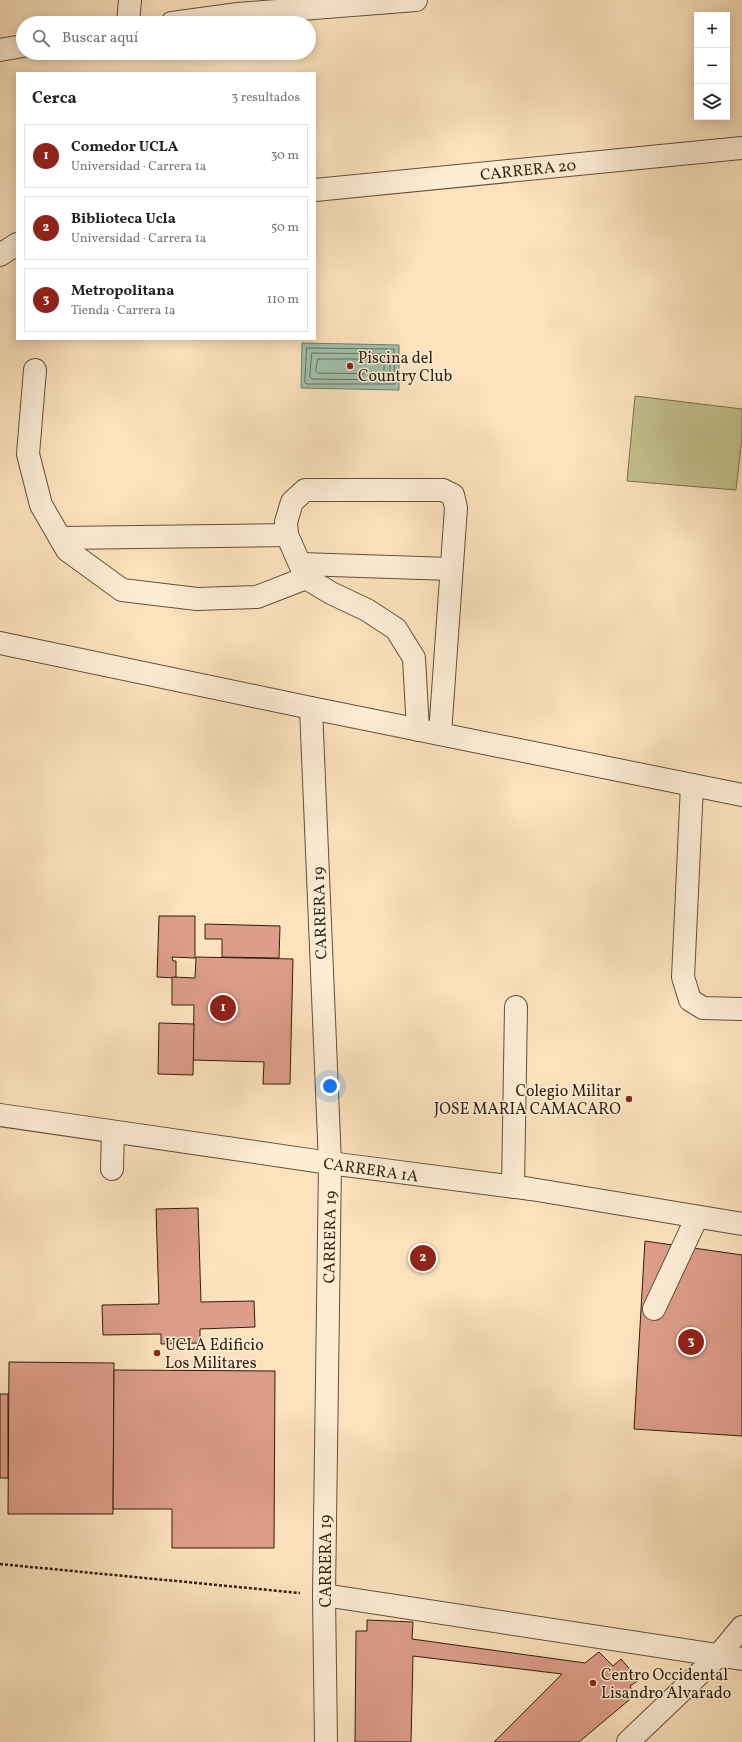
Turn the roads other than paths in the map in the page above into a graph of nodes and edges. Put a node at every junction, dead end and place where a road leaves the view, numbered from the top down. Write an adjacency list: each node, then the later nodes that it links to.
1 (130, 0): 3 (street)
2 (416, 0): 4 (street)
3 (129, 16)
4 (223, 16)
5 (16, 47): 6 (street)
6 (0, 50)
7 (742, 148): 8 (street, CARRERA 20)
8 (316, 190)
9 (16, 245): 10 (street)
10 (0, 255)
11 (35, 370): 13 (street)
12 (287, 535): 13 (street); 14 (street); 15 (street)
13 (60, 538): 15 (street)
14 (451, 569): 15 (street); 19 (street)
15 (303, 571): 18 (street)
16 (0, 643): 17 (street)
17 (311, 708): 18 (street); 26 (street, CARRERA 19)
18 (418, 730): 19 (street)
19 (440, 734): 20 (street)
20 (692, 784): 21 (street); 23 (street)
21 (742, 795)
22 (516, 1007): 28 (street)
23 (742, 1009)
24 (0, 1115): 25 (street, CARRERA 1A)
25 (113, 1132): 26 (street, CARRERA 1A); 27 (street)
26 (330, 1163): 28 (street, CARRERA 1A); 32 (street, CARRERA 19)
27 (112, 1169)
28 (513, 1187): 29 (street, CARRERA 1A)
29 (697, 1217): 30 (street, CARRERA 1A); 31 (street)
30 (742, 1224)
31 (654, 1309)
32 (324, 1595): 34 (street); 36 (street, CARRERA 19)
33 (742, 1627): 34 (street)
34 (718, 1656): 35 (street); 37 (street)
35 (742, 1659)
36 (326, 1742)
37 (628, 1742)

